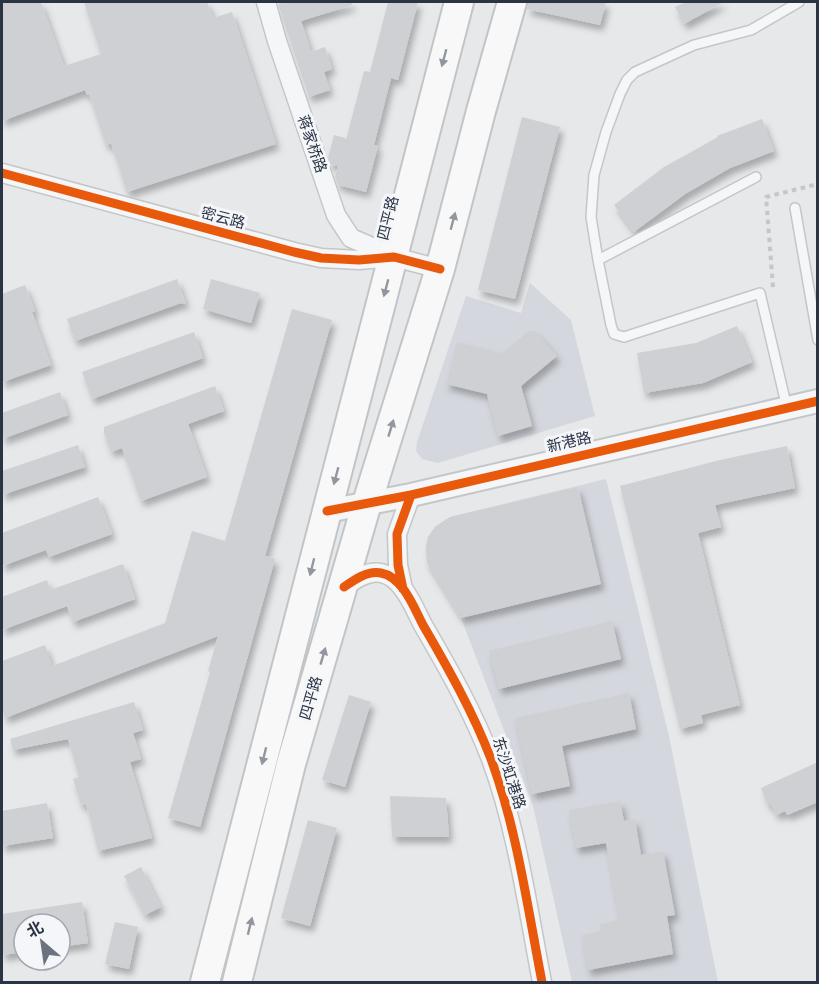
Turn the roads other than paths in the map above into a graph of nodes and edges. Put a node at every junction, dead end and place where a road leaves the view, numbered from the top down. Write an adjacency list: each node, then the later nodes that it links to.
1 (266, 2): 8 (street, 蒋家桥路)
2 (459, 2): 8 (main road, 四平路, one-way to 8)
3 (512, 2): 10 (main road, 四平路, one-way to 3)
4 (799, 2): 9 (lane)
5 (2, 173): 8 (street, 密云路)
6 (756, 177): 9 (lane)
7 (795, 208): 11 (lane)
8 (394, 257): 10 (street, 密云路); 17 (main road, 四平路, one-way to 17)
9 (598, 260): 14 (lane)
10 (440, 269): 16 (main road, 四平路, one-way to 10)
11 (812, 280): 12 (lane)
12 (818, 340)
13 (818, 401): 14 (street, 新港路)
14 (787, 408): 15 (street, 新港路)
15 (411, 495): 16 (street, 新港路); 19 (street, 东沙虹港路)
16 (367, 503): 17 (street, 新港路); 18 (main road, 四平路)
17 (327, 511): 20 (main road, 四平路, one-way to 20)
18 (344, 587): 19 (street, 东沙虹港路); 21 (main road, 四平路, one-way to 18)
19 (403, 589): 22 (street, 东沙虹港路)
20 (205, 982)
21 (237, 982)
22 (542, 982)

